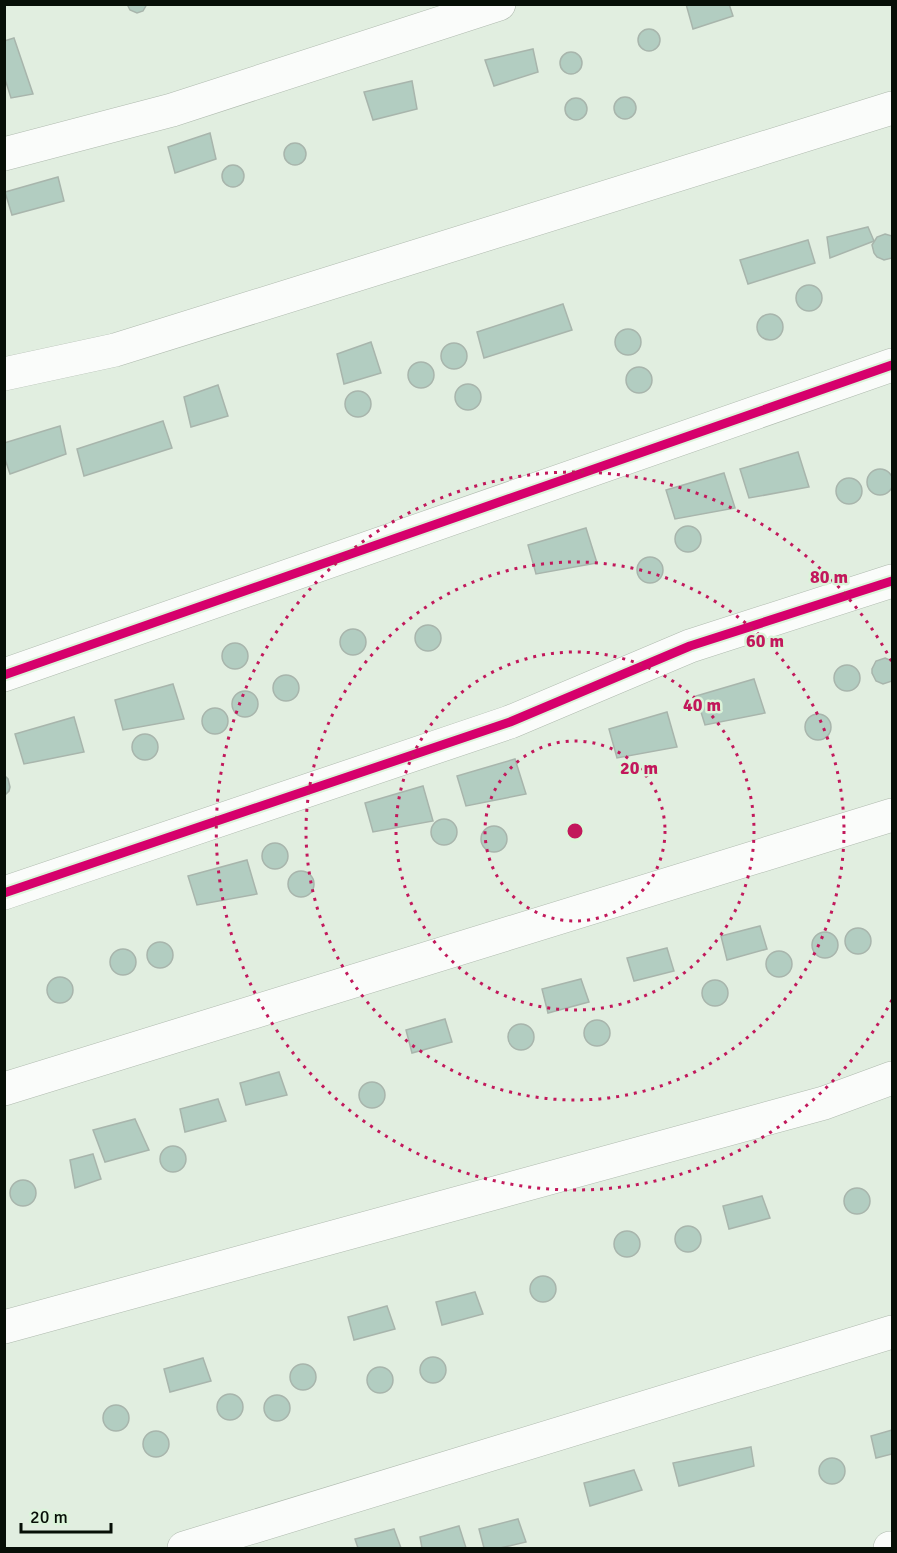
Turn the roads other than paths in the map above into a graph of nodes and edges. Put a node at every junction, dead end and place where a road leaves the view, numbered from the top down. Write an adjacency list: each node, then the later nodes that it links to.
1 (499, 4): 3 (street)
2 (892, 108): 5 (street)
3 (4, 154)
4 (892, 365): 7 (street)
5 (4, 374)
6 (892, 581): 9 (street)
7 (4, 675)
8 (892, 815): 11 (street)
9 (4, 892)
10 (892, 1078): 12 (street)
11 (4, 1089)
12 (4, 1327)
13 (892, 1332): 14 (street)
14 (184, 1548)

